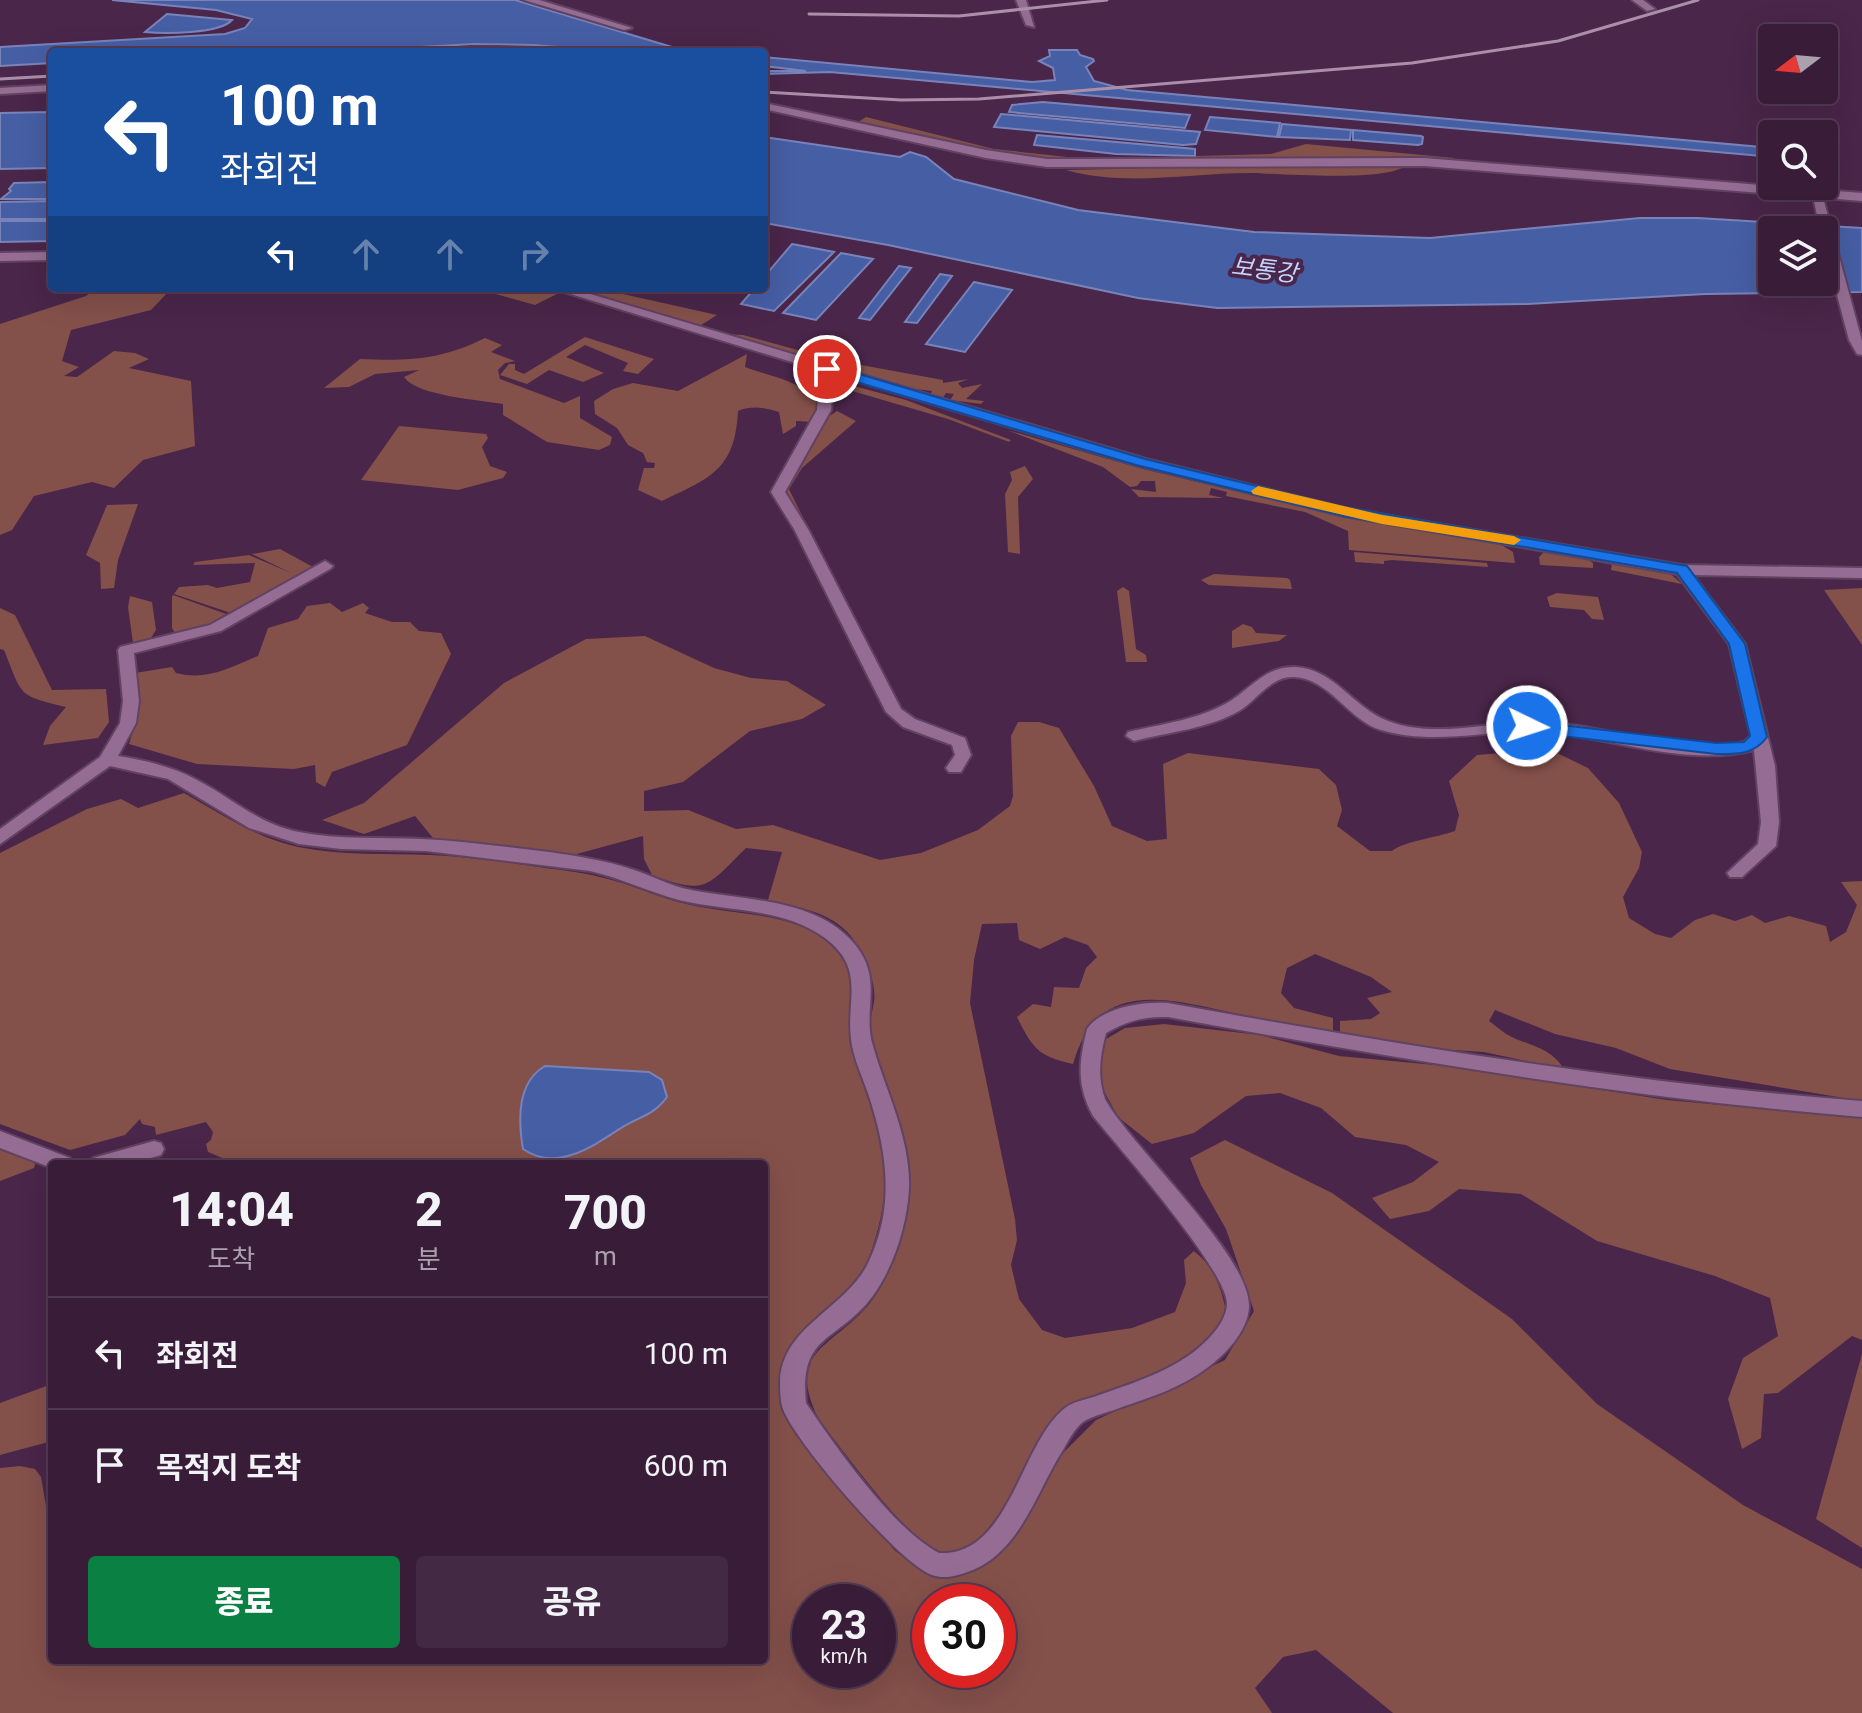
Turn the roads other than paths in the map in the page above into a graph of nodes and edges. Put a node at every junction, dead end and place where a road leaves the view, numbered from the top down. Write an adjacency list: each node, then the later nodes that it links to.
1 (529, 0): 6 (street)
2 (1021, 0): 5 (street)
3 (1637, 0): 4 (street)
4 (1650, 9)
5 (1031, 25)
6 (627, 28)
7 (48, 88): 8 (main road)
8 (0, 91)
9 (768, 107): 10 (main road)
10 (1758, 193)
11 (1862, 197): 12 (main road)
12 (1838, 198)
13 (1819, 200): 17 (street)
14 (48, 256): 15 (street)
15 (0, 257)
16 (570, 292): 18 (street)
17 (1859, 345)
18 (827, 369): 20 (street); 25 (street)
19 (325, 566): 24 (street)
20 (1682, 570): 21 (street); 23 (street)
21 (1862, 573)
22 (1134, 736): 23 (street)
23 (1759, 737): 27 (street)
24 (107, 760): 26 (street); 28 (street)
25 (955, 768)
26 (0, 838)
27 (1736, 873)
28 (1862, 1109)
29 (0, 1139): 31 (street)
30 (154, 1149): 32 (street)
31 (53, 1160)
32 (114, 1160)

